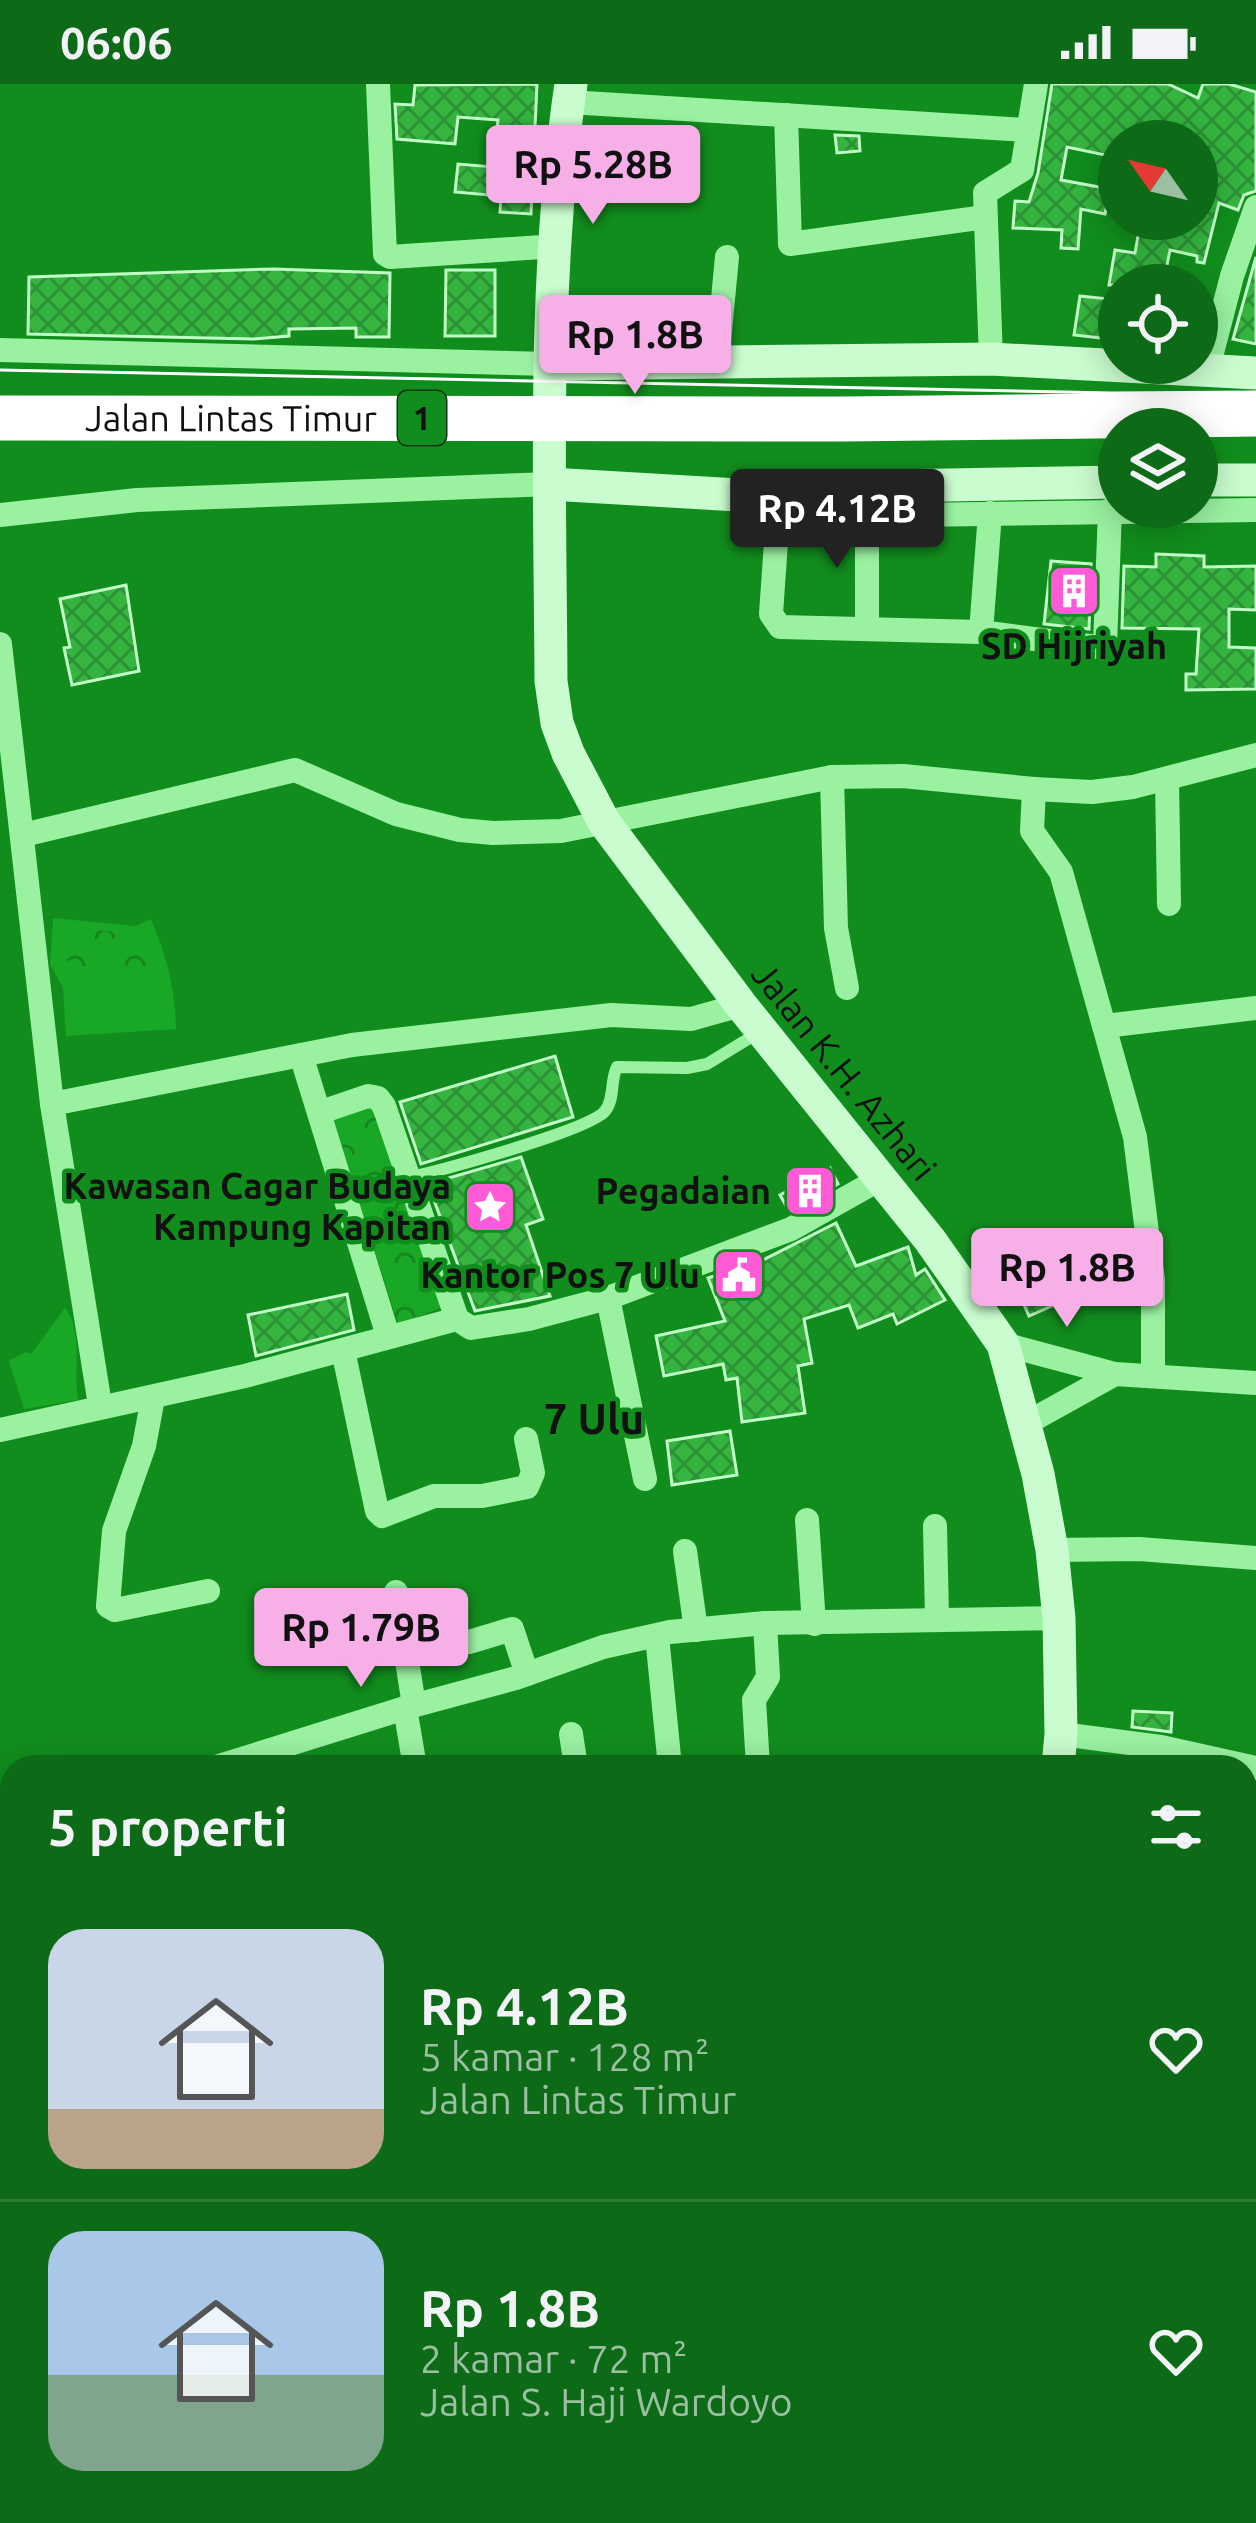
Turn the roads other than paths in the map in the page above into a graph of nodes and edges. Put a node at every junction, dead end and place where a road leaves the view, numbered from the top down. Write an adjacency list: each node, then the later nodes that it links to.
1 (378, 84): 8 (street)
2 (1036, 84): 5 (street)
3 (570, 93): 4 (street); 8 (street, Jalan K.H. Azhari)
4 (786, 115): 5 (street); 7 (street)
5 (1027, 130): 7 (street)
6 (1256, 207): 10 (street)
7 (986, 217): 12 (street)
8 (557, 246): 14 (street, Jalan K.H. Azhari)
9 (727, 257): 13 (street)
10 (1218, 330)
11 (0, 350): 14 (street)
12 (991, 359): 13 (street); 15 (street)
13 (717, 362): 14 (street)
14 (551, 364): 27 (street, Jalan K.H. Azhari)
15 (1098, 365)
16 (1218, 372): 17 (street)
17 (1256, 373)
18 (1256, 414): 20 (highway, Jalan Lintas Timur / 1)
19 (0, 418): 20 (highway, Jalan Lintas Timur / 1)
20 (843, 431): 21 (highway, Jalan Lintas Timur / 1); 23 (highway, Jalan Lintas Timur / 1)
21 (1098, 440)
22 (1256, 440): 24 (highway)
23 (0, 441)
24 (1218, 441)
25 (1256, 479): 26 (street)
26 (1218, 480)
27 (550, 484): 30 (street); 35 (street); 44 (street, Jalan K.H. Azhari)
28 (1098, 496): 30 (street)
29 (1098, 498): 33 (street)
30 (779, 500): 34 (street); 37 (street)
31 (1218, 506): 32 (street)
32 (1256, 510)
33 (990, 513): 34 (street); 38 (street)
34 (867, 514): 37 (street)
35 (0, 515)
36 (1113, 528): 38 (street)
37 (867, 628): 38 (street)
38 (981, 632)
39 (0, 644): 45 (street)
40 (1256, 755): 42 (street)
41 (832, 777): 43 (street); 44 (street); 47 (street)
42 (1167, 779): 43 (street); 46 (street)
43 (1034, 789): 50 (street)
44 (604, 822): 45 (street); 49 (street, Jalan K.H. Azhari)
45 (23, 835): 52 (street)
46 (1169, 904)
47 (848, 988)
48 (1256, 1008): 50 (street)
49 (752, 1017): 51 (street); 54 (lane); 55 (street, Jalan K.H. Azhari)
50 (1105, 1026): 62 (street)
51 (301, 1055): 52 (street); 53 (street)
52 (52, 1104): 65 (street)
53 (321, 1112): 54 (street); 58 (street)
54 (411, 1177): 57 (street)
55 (880, 1179): 56 (street); 59 (street, Jalan K.H. Azhari)
56 (608, 1298): 57 (street); 69 (street)
57 (457, 1318): 58 (street)
58 (388, 1336): 60 (street)
59 (1003, 1344): 61 (street); 66 (street, Jalan K.H. Azhari)
60 (346, 1350): 64 (street); 68 (street)
61 (1115, 1373): 62 (street); 66 (street)
62 (1153, 1375): 63 (street)
63 (1256, 1383)
64 (153, 1398): 67 (street); 75 (street)
65 (100, 1406)
66 (1025, 1424): 72 (street, Jalan K.H. Azhari)
67 (0, 1430)
68 (526, 1439)
69 (645, 1479)
70 (807, 1520): 80 (street)
71 (935, 1526): 77 (street)
72 (1052, 1550): 74 (street); 78 (street, Jalan K.H. Azhari)
73 (685, 1551): 81 (street)
74 (1256, 1558)
75 (208, 1591)
76 (396, 1592): 85 (street)
77 (937, 1618): 78 (street); 80 (street)
78 (1058, 1618): 87 (street, Jalan K.H. Azhari)
79 (765, 1623): 80 (street); 81 (street); 92 (street)
80 (814, 1624)
81 (696, 1630): 82 (street)
82 (657, 1636): 84 (street); 91 (street)
83 (469, 1642): 84 (street)
84 (527, 1674): 85 (street)
85 (410, 1706): 88 (street); 89 (street)
86 (571, 1734): 90 (street)
87 (1059, 1751): 93 (street)
88 (254, 1755)
89 (414, 1755)
90 (574, 1755)
91 (669, 1755)
92 (757, 1755)
93 (1197, 1755)

